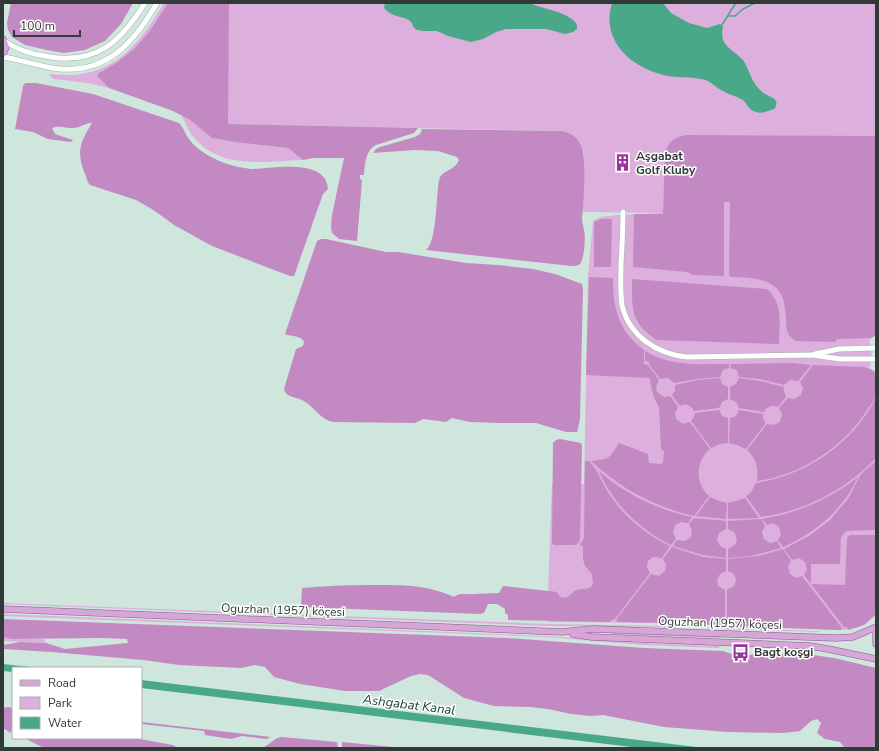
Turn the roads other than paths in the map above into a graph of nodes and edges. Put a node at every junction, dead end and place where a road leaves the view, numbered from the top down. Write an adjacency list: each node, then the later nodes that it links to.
1 (145, 3): 3 (street)
2 (157, 3): 4 (street)
3 (4, 40): 4 (main road)
4 (3, 56)
5 (623, 212): 7 (street)
6 (876, 348): 7 (street)
7 (812, 355): 8 (street)
8 (876, 359)
9 (3, 609): 11 (main road, Oguzhan (1957) köçesi)
10 (876, 627): 11 (main road, Oguzhan (1957) köçesi)
11 (562, 632): 14 (main road, Oguzhan (1957) köçesi)
12 (876, 632): 13 (main road)
13 (876, 644)
14 (876, 659)

